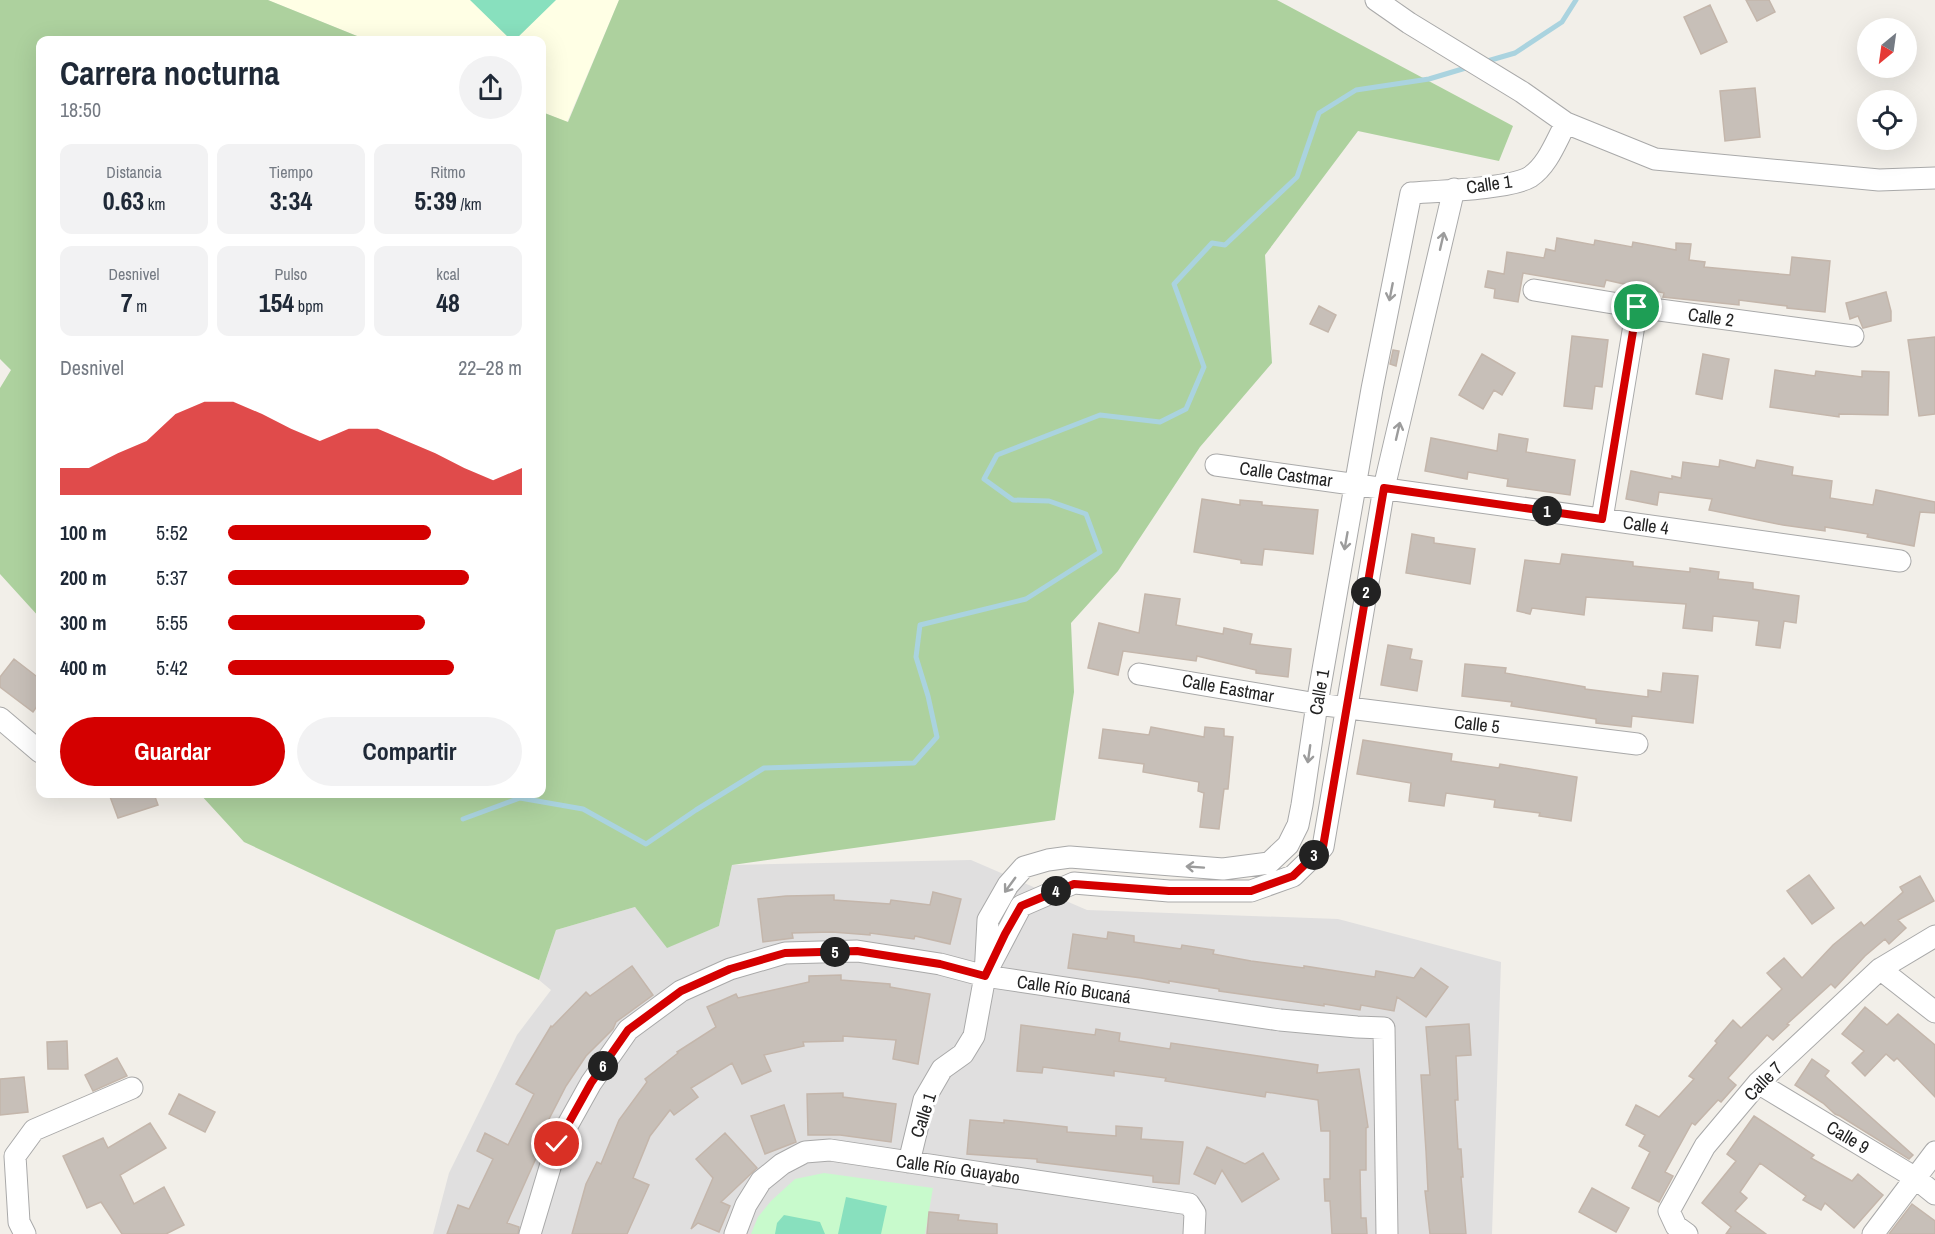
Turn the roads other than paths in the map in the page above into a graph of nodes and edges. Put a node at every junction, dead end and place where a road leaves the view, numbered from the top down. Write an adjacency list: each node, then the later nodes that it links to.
1 (1376, 0): 2 (street)
2 (1566, 123): 3 (street); 4 (street, Calle 1)
3 (1935, 178)
4 (1454, 189): 9 (street, Calle 1, one-way to 9); 10 (street, Calle 1, one-way to 4)
5 (1534, 290): 6 (street, Calle 2)
6 (1637, 307): 7 (street, Calle 2); 11 (street)
7 (1852, 336)
8 (1216, 465): 9 (street, Calle Castmar)
9 (1356, 484): 10 (street, Calle 4); 14 (street, Calle 1, one-way to 14)
10 (1384, 488): 11 (street, Calle 4); 15 (street, Calle 1)
11 (1602, 519): 12 (street, Calle 4)
12 (1900, 561)
13 (1139, 674): 14 (street, Calle Eastmar)
14 (1317, 704): 15 (street, Calle 5); 21 (street, Calle 1, one-way to 21)
15 (1345, 707): 17 (street, Calle 5); 21 (street, Calle 1)
16 (0, 718): 18 (street)
17 (1637, 744)
18 (36, 749)
19 (1935, 936): 20 (street, Calle 7)
20 (1880, 969): 22 (street); 23 (street, Calle 7)
21 (985, 976): 26 (street, Calle 1); 30 (street, Calle Río Bucaná); 33 (street, Calle Río Bucaná)
22 (1935, 1012)
23 (1758, 1083): 27 (street, Calle 9); 34 (street, Calle 7)
24 (132, 1088): 29 (street)
25 (1935, 1152): 27 (street)
26 (909, 1162): 31 (street, Calle Río Guayabo); 32 (street, Calle Río Guayabo)
27 (1914, 1177): 28 (street, Calle 9); 35 (street)
28 (1935, 1194)
29 (25, 1234)
30 (530, 1234)
31 (735, 1234)
32 (1194, 1234)
33 (1387, 1234)
34 (1687, 1234)
35 (1873, 1234)

